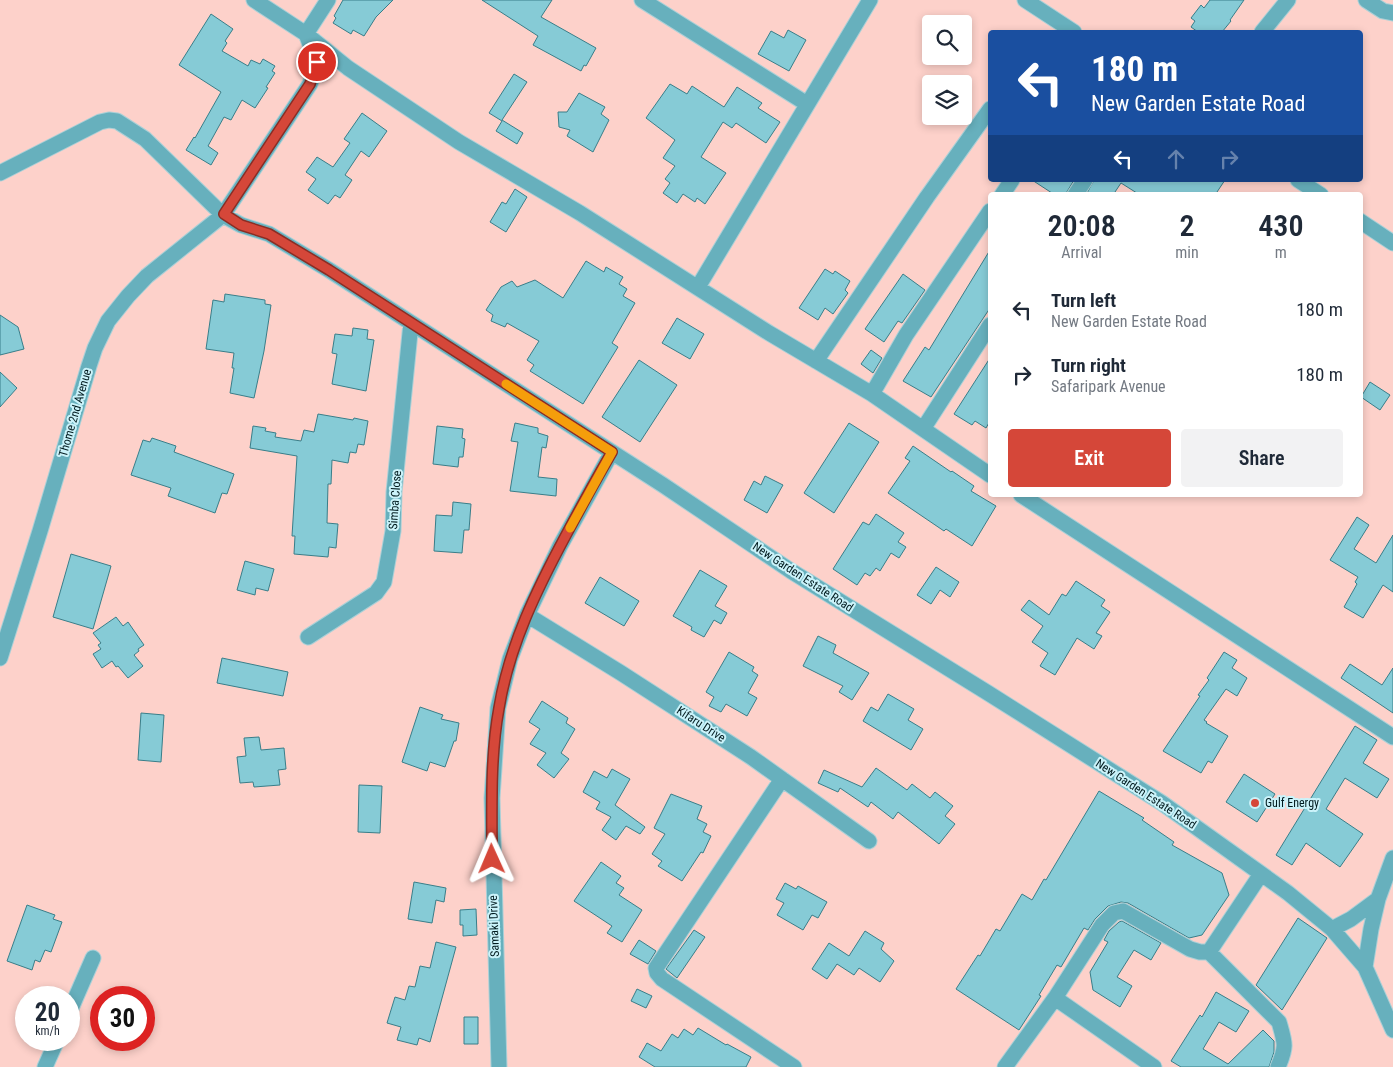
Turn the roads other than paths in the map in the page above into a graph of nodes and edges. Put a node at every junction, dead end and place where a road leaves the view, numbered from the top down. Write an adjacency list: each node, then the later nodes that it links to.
1 (254, 0): 11 (street)
2 (328, 0): 11 (street)
3 (642, 0): 12 (street)
4 (870, 0): 12 (street)
5 (1025, 0): 9 (street)
6 (1288, 0): 10 (street)
7 (1366, 0): 8 (street)
8 (1393, 13)
9 (1071, 30)
10 (1264, 30)
11 (306, 34): 17 (street, Thome 2nd Avenue); 21 (street)
12 (807, 104): 21 (street)
13 (988, 112): 24 (street)
14 (0, 172): 17 (street, New Garden Estate Road)
15 (1301, 182): 16 (street)
16 (1316, 192)
17 (224, 214): 22 (street, New Garden Estate Road); 32 (street, Thome 2nd Avenue)
18 (988, 214): 25 (street)
19 (1363, 223): 20 (street)
20 (1393, 243)
21 (698, 287): 24 (street)
22 (411, 323): 27 (street, New Garden Estate Road); 31 (street, Simba Close)
23 (988, 328): 26 (street)
24 (816, 361): 25 (street)
25 (872, 394): 26 (street)
26 (923, 429): 28 (street)
27 (612, 452): 30 (street, Samaki Drive); 37 (street, New Garden Estate Road)
28 (988, 473)
29 (1024, 497): 33 (street)
30 (527, 615): 34 (street, Kifaru Drive); 48 (street, Samaki Drive)
31 (308, 637)
32 (0, 658)
33 (1393, 737)
34 (782, 779): 35 (street, Kifaru Drive); 49 (street)
35 (869, 842)
36 (1393, 858): 38 (street)
37 (1261, 874): 39 (street, New Garden Estate Road); 40 (street)
38 (1378, 900): 39 (street); 42 (street)
39 (1332, 928): 42 (street, New Garden Estate Road)
40 (1209, 952): 44 (street); 52 (street)
41 (93, 958): 43 (street)
42 (1365, 967): 45 (street, New Garden Estate Road)
43 (80, 988)
44 (1055, 998): 50 (street); 51 (street)
45 (1393, 1030)
46 (52, 1051): 47 (street)
47 (45, 1067)
48 (499, 1067)
49 (794, 1067)
50 (1005, 1067)
51 (1154, 1067)
52 (1278, 1067)

